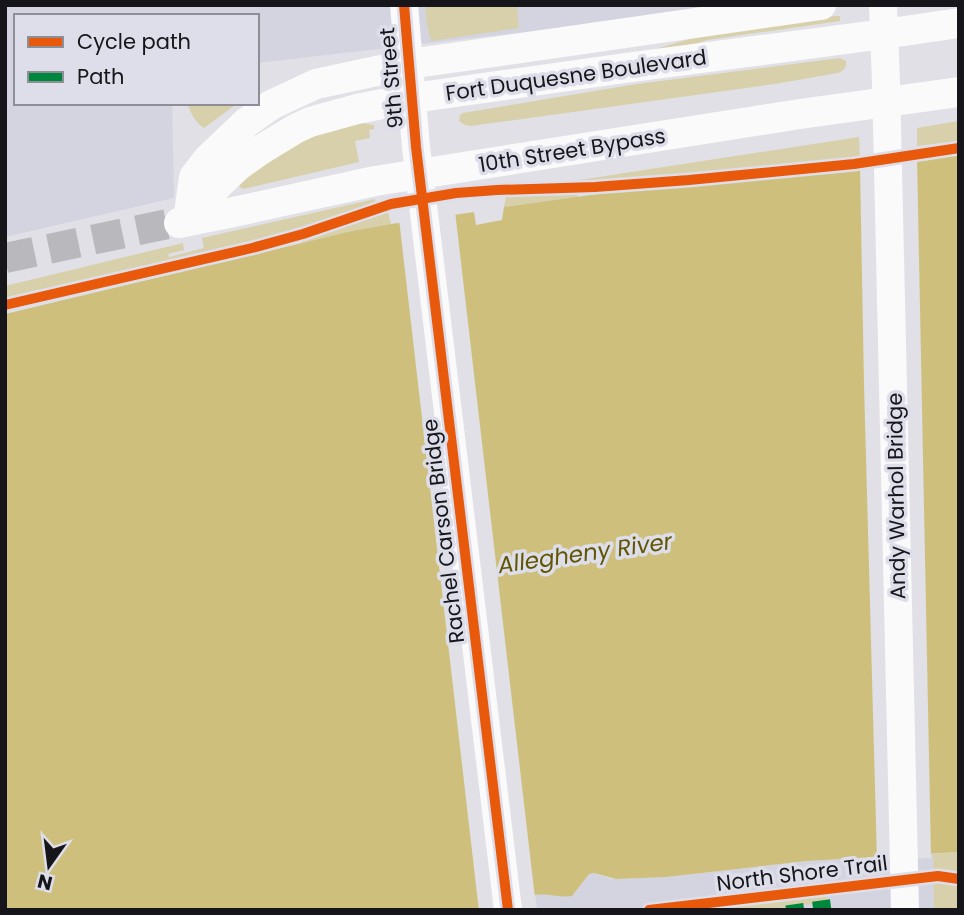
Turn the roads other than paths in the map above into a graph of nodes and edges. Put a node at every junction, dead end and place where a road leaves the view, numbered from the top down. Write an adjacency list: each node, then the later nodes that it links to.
1 (404, 5): 5 (street, 9th Street)
2 (821, 5): 5 (main road, Fort Duquesne Boulevard)
3 (884, 20): 4 (main road, Fort Duquesne Boulevard); 7 (main road, Fort Duquesne Boulevard); 11 (street, Andy Warhol Bridge)
4 (959, 23)
5 (409, 64): 7 (street, 9th Street); 9 (main road, Fort Duquesne Boulevard)
6 (959, 92): 9 (main road, 10th Street Bypass)
7 (413, 98): 8 (street, 9th Street); 9 (main road, Fort Duquesne Boulevard)
8 (416, 147): 10 (street, Rachel Carson Bridge)
9 (178, 223)
10 (508, 910)
11 (905, 910)

